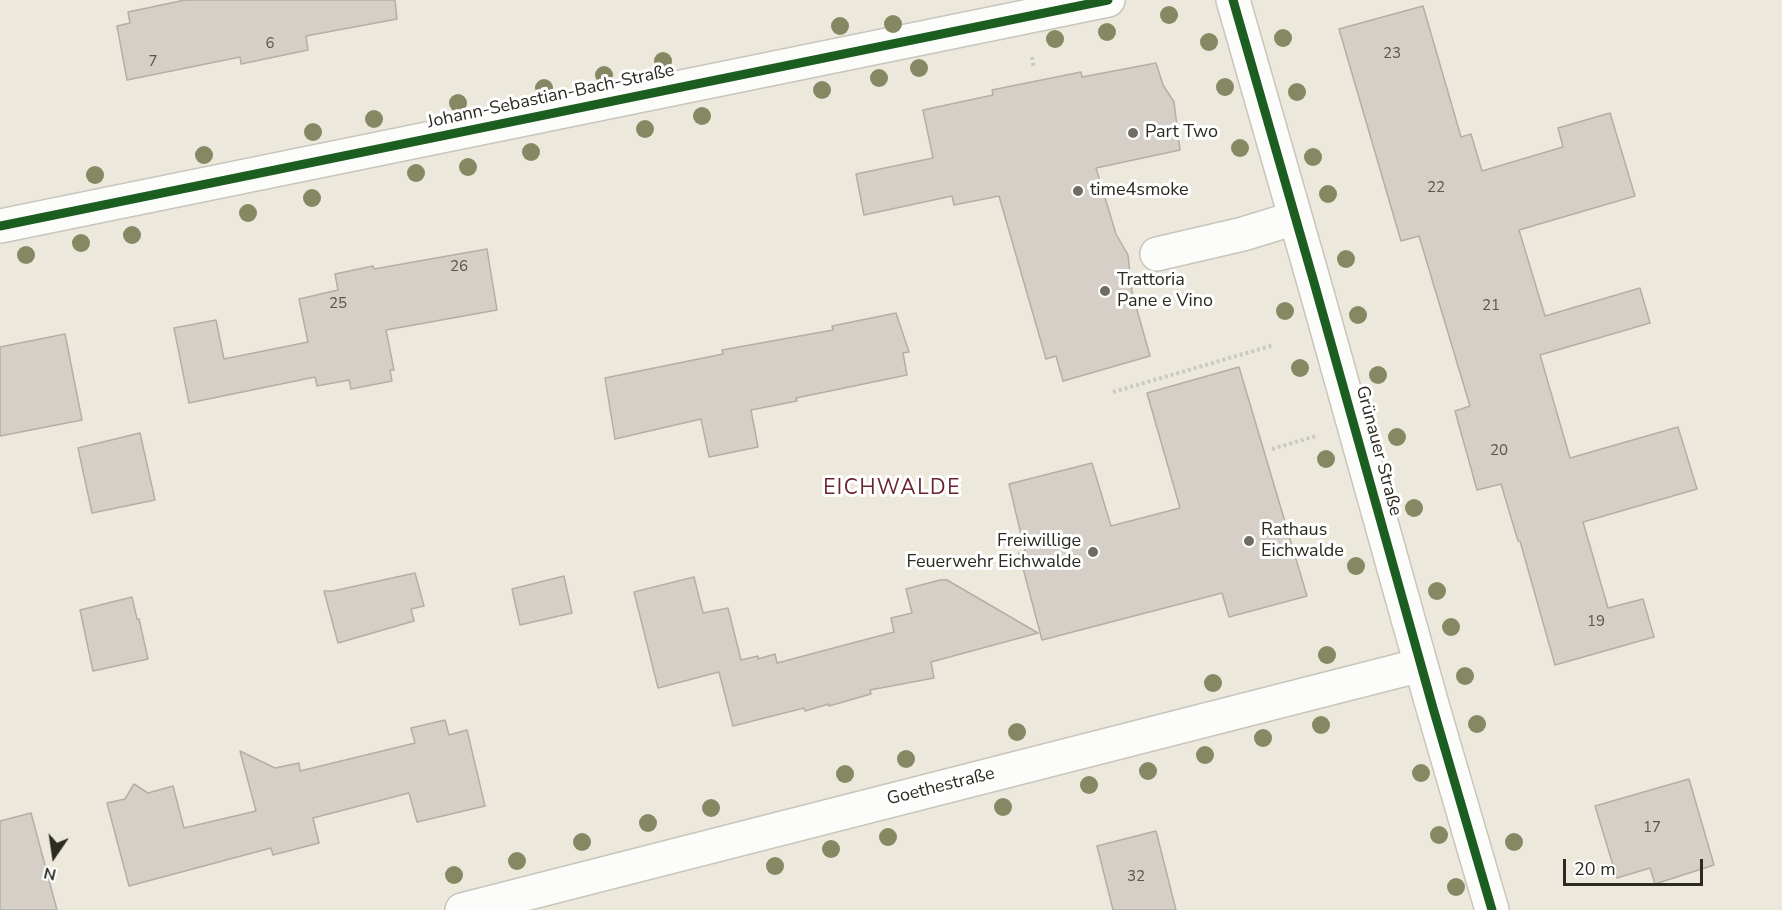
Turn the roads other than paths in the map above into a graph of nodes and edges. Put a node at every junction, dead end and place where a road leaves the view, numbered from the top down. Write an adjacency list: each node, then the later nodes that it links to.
1 (1108, 0): 4 (street, Johann-Sebastian-Bach-Straße)
2 (1233, 0): 3 (street, Grünauer Straße)
3 (1295, 218): 5 (street); 6 (street, Grünauer Straße)
4 (0, 226)
5 (1157, 254)
6 (1421, 665): 7 (street, Goethestraße); 8 (street, Grünauer Straße)
7 (462, 910)
8 (1492, 910)

